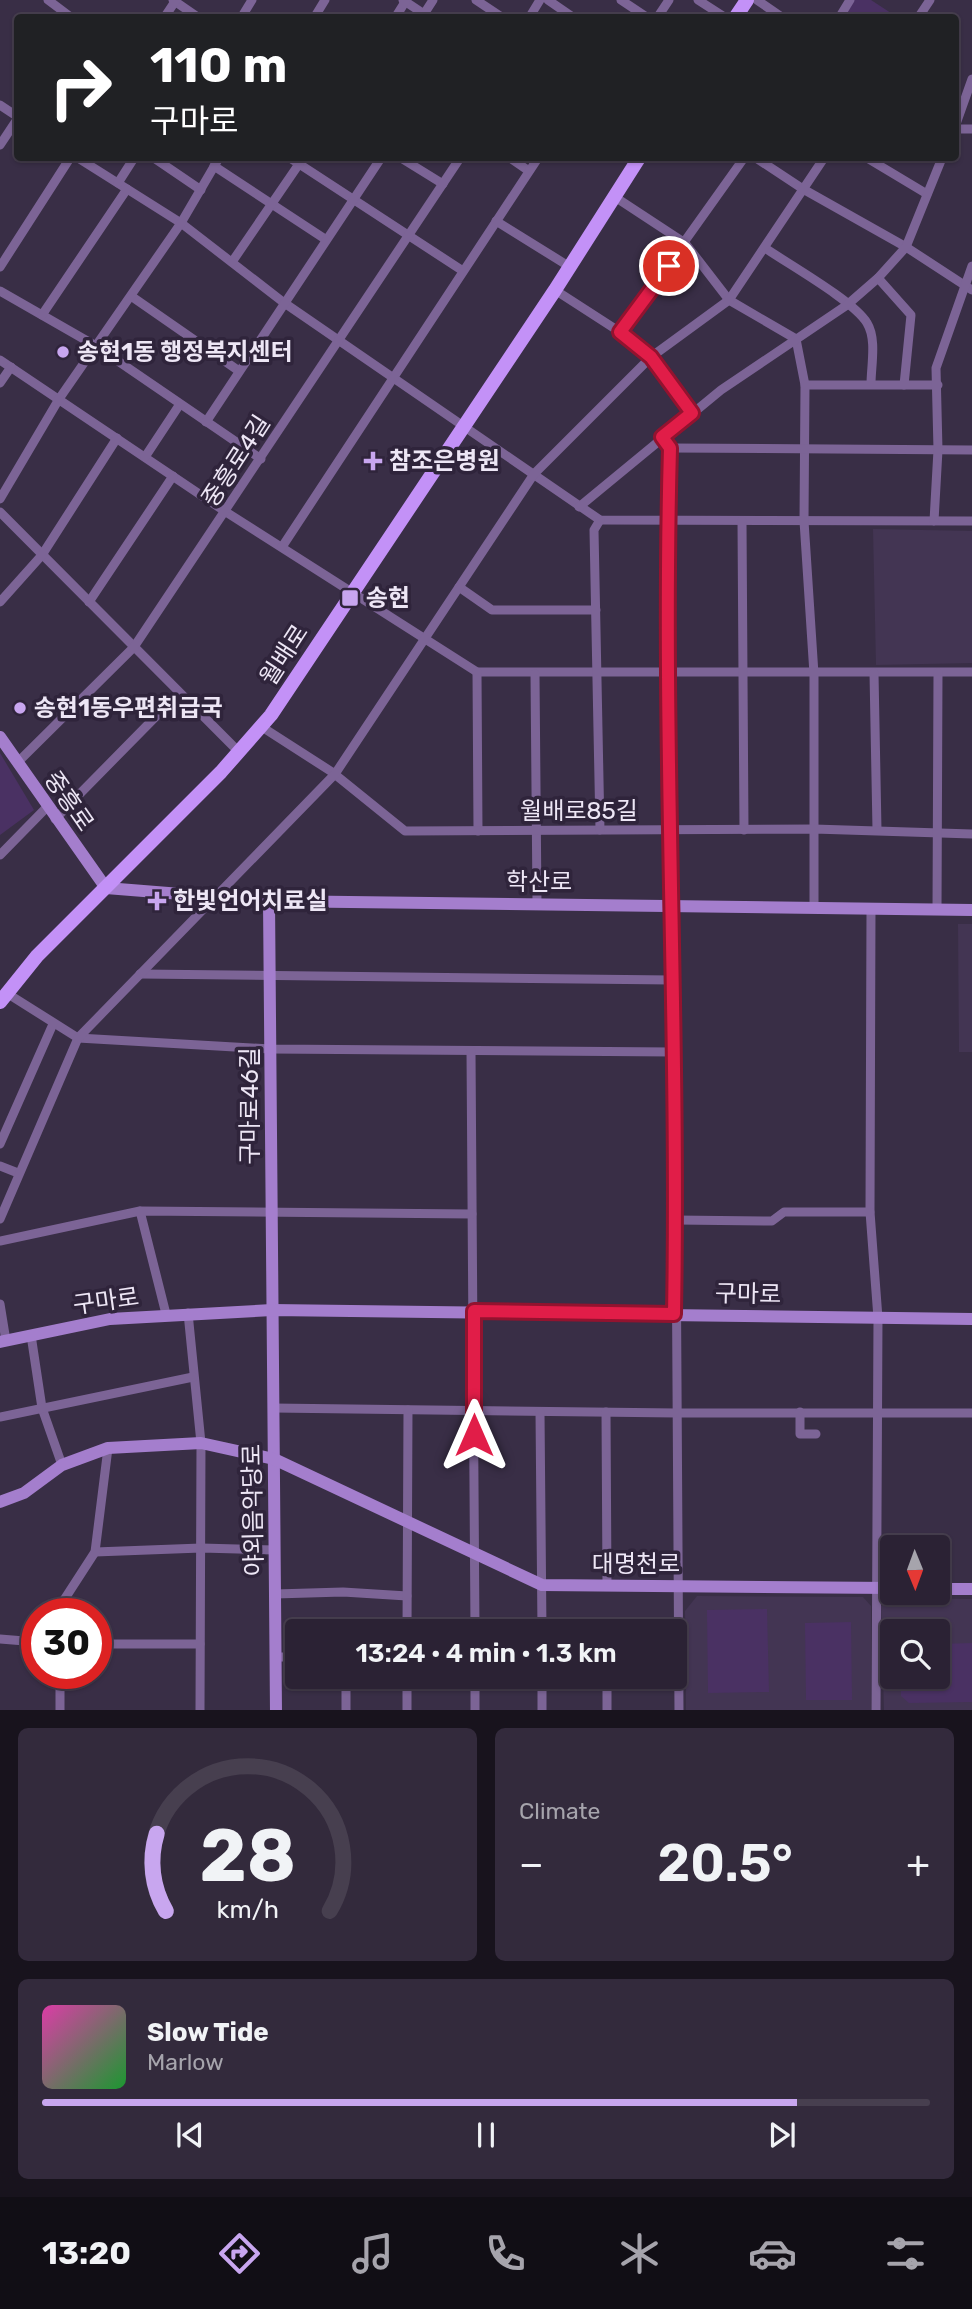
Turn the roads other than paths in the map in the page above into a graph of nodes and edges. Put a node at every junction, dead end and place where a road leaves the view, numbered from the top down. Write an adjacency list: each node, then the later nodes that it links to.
1 (48, 0): 9 (street)
2 (174, 0): 10 (street)
3 (476, 0): 12 (street)
4 (548, 0): 13 (street)
5 (621, 0): 14 (street)
6 (698, 0): 15 (street)
7 (757, 0): 16 (street)
8 (404, 1): 11 (street)
9 (67, 14)
10 (193, 14)
11 (424, 14)
12 (497, 14)
13 (568, 14)
14 (642, 14)
15 (720, 14)
16 (777, 14)
17 (972, 79): 18 (street)
18 (959, 118)
19 (14, 123): 20 (street)
20 (0, 145)
21 (68, 161): 58 (street)
22 (83, 161): 40 (street)
23 (132, 161): 40 (street)
24 (158, 161): 44 (street)
25 (294, 161): 38 (street)
26 (379, 161): 47 (street)
27 (406, 161): 41 (street)
28 (458, 161): 41 (street, 중흥로4길)
29 (514, 161): 39 (street)
30 (536, 161): 39 (street)
31 (637, 161): 46 (main road, 월배로)
32 (742, 161): 53 (street)
33 (761, 161): 43 (street)
34 (822, 161): 43 (street)
35 (872, 161): 45 (street)
36 (941, 161): 45 (street)
37 (217, 162): 44 (street); 48 (street)
38 (299, 164): 47 (street); 48 (street)
39 (529, 171): 49 (street)
40 (118, 183): 42 (street)
41 (443, 184): 51 (street, 중흥로4길)
42 (127, 189): 50 (street); 69 (street)
43 (803, 189): 54 (street); 55 (street)
44 (201, 190): 50 (street)
45 (927, 194): 54 (street)
46 (615, 197): 53 (street); 59 (main road, 월배로)
47 (352, 199): 51 (street); 52 (street)
48 (272, 204): 52 (street); 56 (street)
49 (496, 221): 59 (street); 60 (street)
50 (181, 223): 56 (street); 65 (street)
51 (408, 236): 60 (street); 71 (street, 중흥로4길)
52 (325, 239): 67 (street)
53 (685, 243): 66 (street); 70 (street)
54 (906, 247): 61 (street); 62 (street)
55 (765, 248): 66 (street); 68 (street)
56 (232, 262): 67 (street)
57 (972, 266): 62 (street)
58 (0, 267)
59 (570, 267): 63 (main road, 월배로)
60 (463, 271): 78 (street)
61 (878, 278): 68 (street); 81 (street)
62 (969, 288): 83 (street)
63 (555, 290): 70 (street); 88 (main road, 월배로)
64 (0, 291): 69 (street)
65 (131, 296): 73 (street); 77 (street)
66 (729, 300): 72 (street); 74 (street)
67 (283, 302): 71 (street); 77 (street)
68 (847, 305): 72 (street); 80 (street)
69 (42, 315): 73 (street)
70 (620, 332): 74 (street)
71 (339, 339): 78 (street); 96 (street, 중흥로4길)
72 (796, 339): 82 (street); 86 (street)
73 (96, 346): 84 (street); 85 (street)
74 (651, 357): 86 (street); 97 (street)
75 (0, 360): 76 (street)
76 (11, 367): 79 (street); 84 (street)
77 (239, 371): 87 (street)
78 (393, 376): 88 (street); 109 (street)
79 (0, 383)
80 (871, 384): 81 (street); 82 (street)
81 (904, 384): 83 (street)
82 (806, 385): 92 (street)
83 (938, 385): 93 (street)
84 (60, 398): 90 (street); 99 (street)
85 (180, 404): 87 (street); 95 (street)
86 (692, 413): 89 (street)
87 (206, 422): 96 (street)
88 (463, 426): 97 (street); 112 (main road, 월배로)
89 (662, 437): 91 (street); 100 (street)
90 (117, 438): 95 (street); 110 (street)
91 (670, 448): 92 (street); 104 (street)
92 (804, 449): 93 (street); 106 (street)
93 (938, 450): 94 (street); 107 (street)
94 (972, 450)
95 (145, 457): 98 (street)
96 (261, 459): 102 (street, 중흥로4길)
97 (534, 474): 100 (street); 111 (street)
98 (173, 476): 102 (street); 114 (street)
99 (0, 499)
100 (579, 507): 103 (street)
101 (0, 512): 110 (street)
102 (226, 512): 109 (street); 117 (street, 중흥로4길)
103 (600, 520): 104 (street); 115 (street)
104 (668, 521): 105 (street); 121 (street)
105 (742, 521): 106 (street); 122 (street)
106 (804, 521): 107 (street); 126 (street)
107 (934, 521): 108 (street)
108 (972, 522)
109 (282, 547): 112 (street)
110 (42, 555): 113 (street); 114 (street)
111 (460, 587): 115 (street); 116 (street)
112 (353, 592): 116 (street); 128 (main road, 월배로)
113 (0, 602)
114 (89, 602): 117 (street)
115 (596, 610): 119 (street)
116 (426, 640): 118 (street); 132 (street)
117 (134, 647): 127 (street); 131 (street, 중흥로4길)
118 (477, 672): 125 (street); 140 (street)
119 (598, 672): 121 (street); 125 (street); 136 (street)
120 (972, 672): 124 (street)
121 (667, 673): 122 (street); 137 (street)
122 (742, 673): 126 (street); 138 (street)
123 (874, 673): 124 (street); 126 (street); 139 (street)
124 (938, 673): 142 (street)
125 (535, 674): 141 (street)
126 (814, 674): 135 (street)
127 (179, 693): 130 (street); 134 (street)
128 (262, 727): 130 (main road, 월배로); 132 (street, 월배로85길)
129 (0, 737): 131 (main road, 중흥로)
130 (239, 752): 145 (main road, 월배로)
131 (17, 763): 133 (main road, 중흥로)
132 (335, 774): 140 (street, 월배로85길); 146 (street)
133 (47, 807): 134 (main road, 중흥로); 144 (street)
134 (55, 819): 145 (main road, 중흥로)
135 (814, 829): 138 (street, 월배로85길); 139 (street, 월배로85길); 150 (street)
136 (600, 830): 137 (street, 월배로85길); 141 (street, 월배로85길)
137 (671, 830): 138 (street, 월배로85길); 149 (street)
138 (744, 830)
139 (877, 830): 142 (street, 월배로85길)
140 (478, 831): 141 (street, 월배로85길)
141 (535, 831): 148 (street)
142 (938, 832): 143 (street, 월배로85길); 152 (street)
143 (972, 834)
144 (0, 855)
145 (106, 888): 146 (main road, 학산로); 157 (main road, 월배로)
146 (215, 897): 147 (main road, 학산로); 154 (street)
147 (269, 901): 148 (main road, 학산로); 155 (main road, 구마로46길)
148 (537, 903): 149 (main road, 학산로)
149 (671, 904): 150 (main road, 학산로); 156 (street)
150 (814, 907): 151 (main road, 학산로)
151 (871, 909): 152 (main road, 학산로); 168 (street)
152 (937, 910): 153 (main road, 학산로)
153 (972, 910)
154 (140, 974): 155 (street); 159 (street)
155 (270, 978): 156 (street); 160 (main road, 구마로46길)
156 (672, 980): 162 (street)
157 (2, 997): 158 (street)
158 (53, 1024): 159 (street); 163 (street)
159 (78, 1038): 160 (street); 165 (street)
160 (270, 1049): 161 (street); 167 (main road, 구마로46길)
161 (471, 1051): 162 (street); 169 (street)
162 (673, 1052): 171 (street)
163 (0, 1144)
164 (0, 1166): 165 (street)
165 (18, 1173): 170 (street)
166 (139, 1211): 167 (street); 172 (street); 177 (street)
167 (271, 1211): 169 (street); 174 (main road, 구마로46길)
168 (870, 1212): 171 (street); 179 (street)
169 (472, 1214): 175 (street)
170 (0, 1219)
171 (676, 1220): 178 (street)
172 (0, 1241)
173 (0, 1304): 182 (street)
174 (272, 1310): 175 (main road, 구마로); 176 (main road, 구마로); 185 (main road, 야외음악당로)
175 (474, 1311): 178 (main road, 구마로); 187 (street)
176 (188, 1312): 177 (main road, 구마로); 183 (street)
177 (166, 1314): 181 (main road, 구마로)
178 (674, 1314): 179 (main road, 구마로); 192 (street)
179 (877, 1318): 180 (main road, 구마로); 191 (street)
180 (972, 1319)
181 (31, 1335): 182 (main road, 구마로); 184 (street)
182 (3, 1341)
183 (193, 1377): 184 (street); 196 (street)
184 (42, 1408): 194 (street); 199 (street)
185 (273, 1408): 186 (street); 198 (main road, 야외음악당로)
186 (408, 1410): 187 (street); 201 (street)
187 (474, 1411): 188 (street); 205 (street)
188 (540, 1412): 189 (street); 206 (street)
189 (606, 1412): 192 (street); 207 (street)
190 (800, 1412): 191 (street); 192 (street); 195 (street)
191 (878, 1412): 193 (street); 209 (street)
192 (676, 1413): 208 (street)
193 (972, 1413)
194 (0, 1417)
195 (816, 1434)
196 (201, 1443): 197 (main road, 대명천로); 198 (main road, 대명천로); 202 (street)
197 (108, 1448): 199 (main road, 대명천로); 204 (street)
198 (274, 1459): 201 (main road, 대명천로); 203 (main road, 야외음악당로)
199 (62, 1465): 200 (main road, 대명천로)
200 (0, 1502)
201 (407, 1522): 205 (main road, 대명천로); 213 (street)
202 (201, 1548): 203 (street); 204 (street); 222 (street)
203 (275, 1550): 212 (main road, 야외음악당로)
204 (95, 1552): 214 (street)
205 (474, 1553): 206 (main road, 대명천로); 216 (street)
206 (542, 1585): 207 (main road, 대명천로); 217 (street)
207 (607, 1585): 208 (main road, 대명천로)
208 (678, 1586): 209 (main road, 대명천로); 218 (street)
209 (878, 1588): 241 (street)
210 (950, 1589): 211 (main road)
211 (972, 1589)
212 (275, 1594): 213 (street); 223 (main road, 야외음악당로)
213 (407, 1597): 215 (street)
214 (65, 1598)
215 (407, 1619)
216 (475, 1619)
217 (542, 1619)
218 (678, 1619)
219 (0, 1639): 220 (street)
220 (21, 1641)
221 (112, 1644): 222 (street)
222 (200, 1644): 233 (street)
223 (275, 1657): 224 (street); 234 (main road, 야외음악당로)
224 (285, 1657)
225 (60, 1689): 232 (street)
226 (346, 1689): 235 (street)
227 (407, 1689): 236 (street)
228 (475, 1689): 237 (street)
229 (542, 1689): 238 (street)
230 (607, 1689): 239 (street)
231 (678, 1689): 240 (street)
232 (60, 1710)
233 (200, 1710)
234 (276, 1710)
235 (346, 1710)
236 (407, 1710)
237 (475, 1710)
238 (542, 1710)
239 (607, 1710)
240 (679, 1710)
241 (876, 1710)

